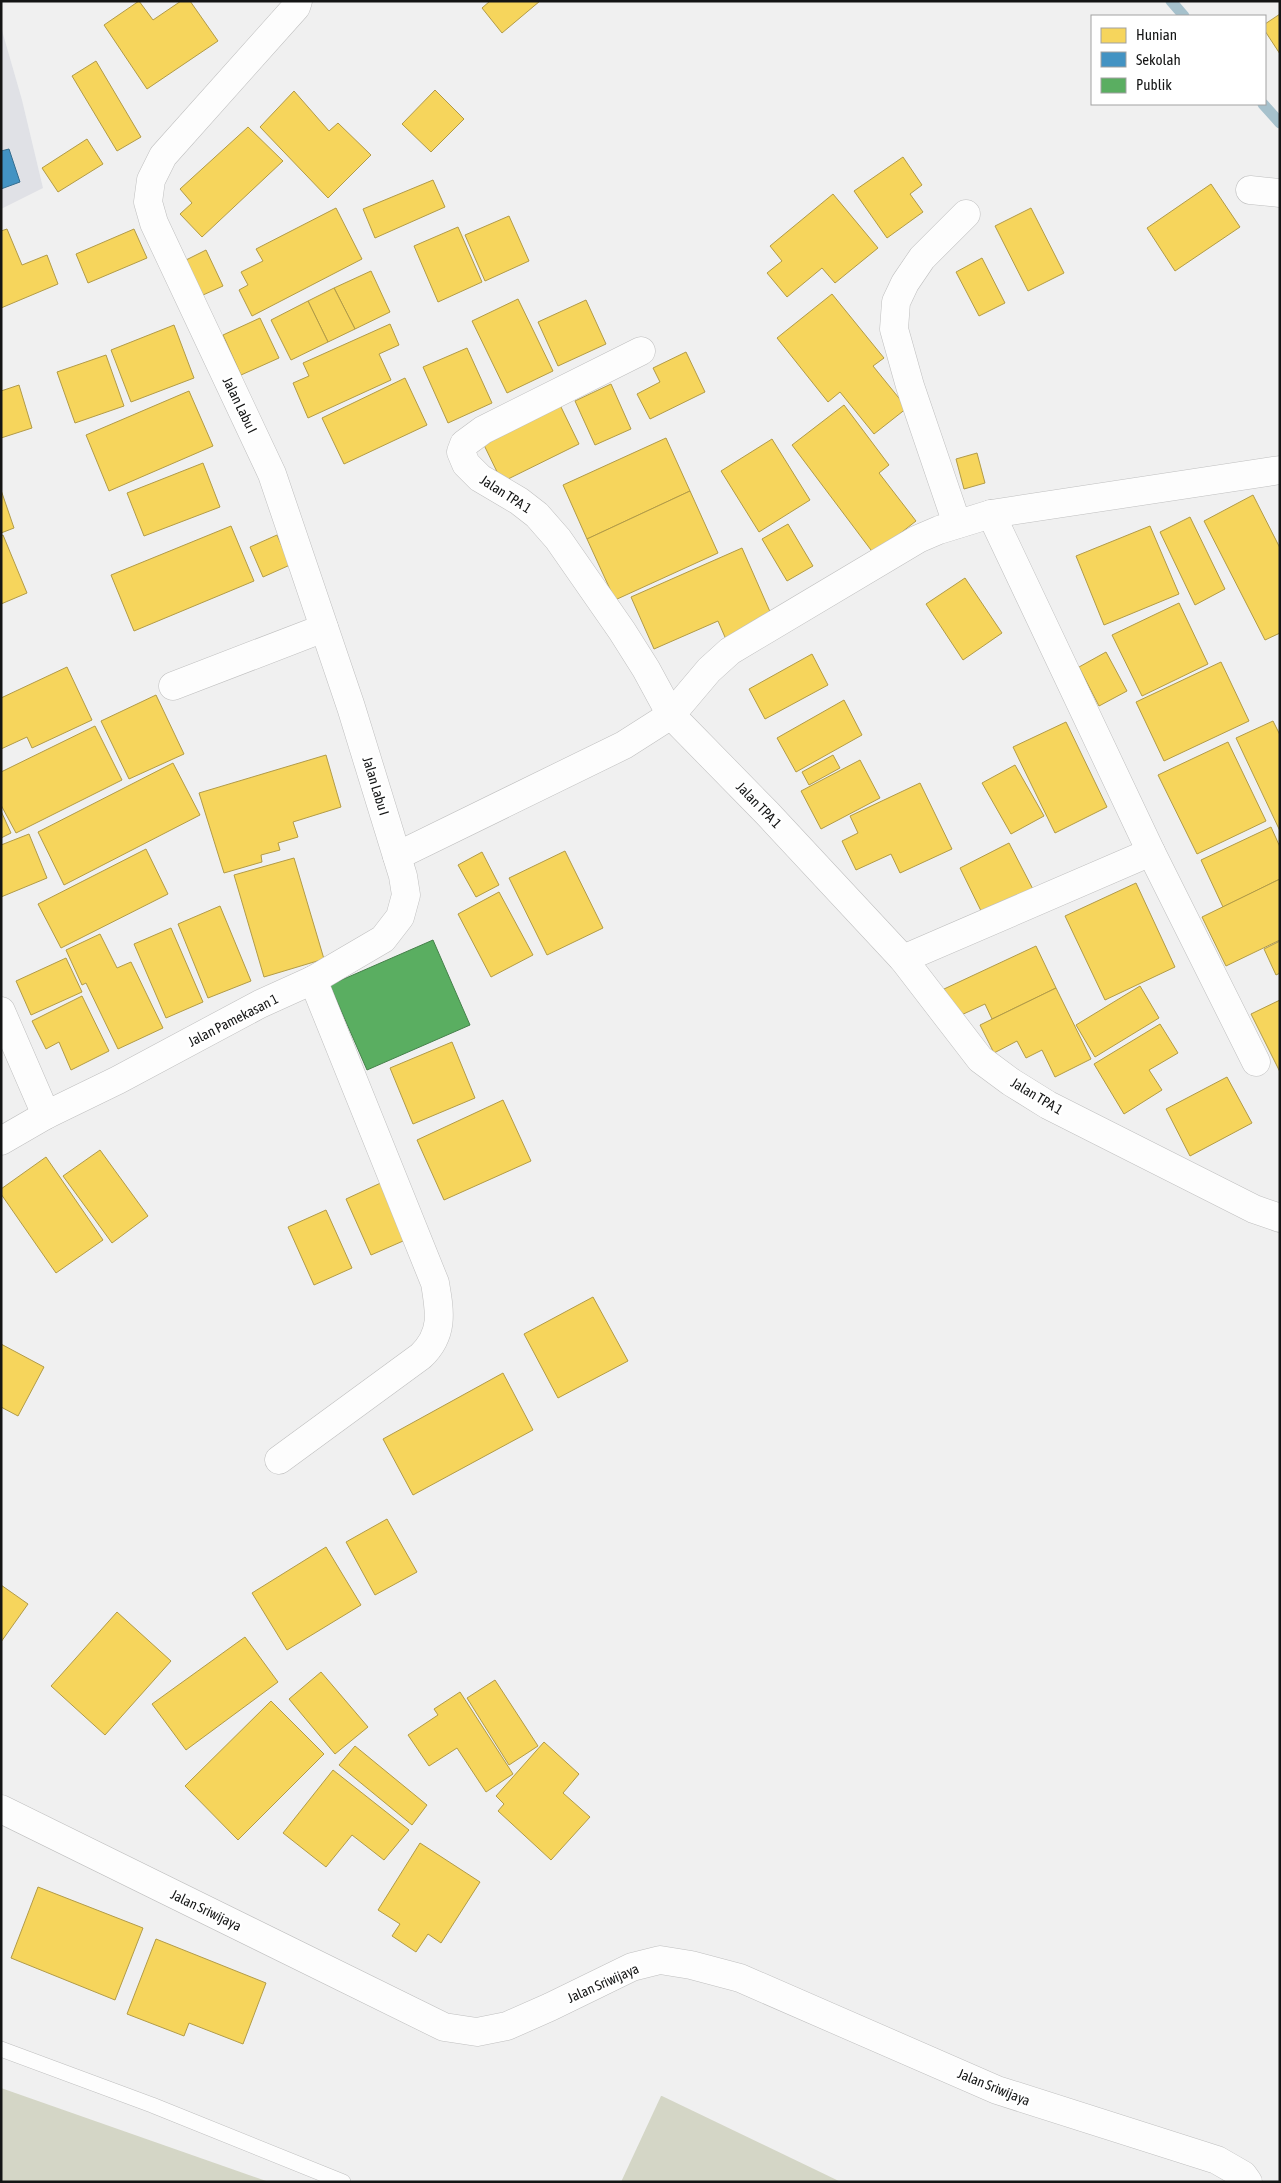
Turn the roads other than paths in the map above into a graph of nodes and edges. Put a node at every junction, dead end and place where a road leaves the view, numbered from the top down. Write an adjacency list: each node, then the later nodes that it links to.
1 (298, 1): 9 (street, Jalan Labu I)
2 (1250, 190): 3 (street)
3 (1280, 193)
4 (966, 214): 8 (street)
5 (641, 351): 11 (street, Jalan TPA 1)
6 (1280, 470): 7 (street)
7 (991, 514): 8 (street); 12 (street)
8 (957, 524): 11 (street)
9 (324, 628): 10 (street); 13 (street, Jalan Labu I)
10 (173, 686)
11 (671, 715): 13 (street); 14 (street, Jalan TPA 1)
12 (1151, 852): 14 (street); 17 (street)
13 (397, 856): 15 (street, Jalan Pamekasan 1)
14 (903, 959): 21 (street, Jalan TPA 1)
15 (313, 980): 18 (street, Jalan Pamekasan 1); 23 (street)
16 (1, 1011): 18 (street)
17 (1256, 1062)
18 (46, 1115): 19 (street, Jalan Pamekasan 1)
19 (1, 1141)
20 (1280, 1198): 21 (street)
21 (1254, 1209): 22 (street, Jalan TPA 1)
22 (1280, 1218)
23 (279, 1460)
24 (1, 1809): 27 (street, Jalan Sriwijaya)
25 (1, 2049): 26 (lane)
26 (343, 2182)
27 (1248, 2182)

